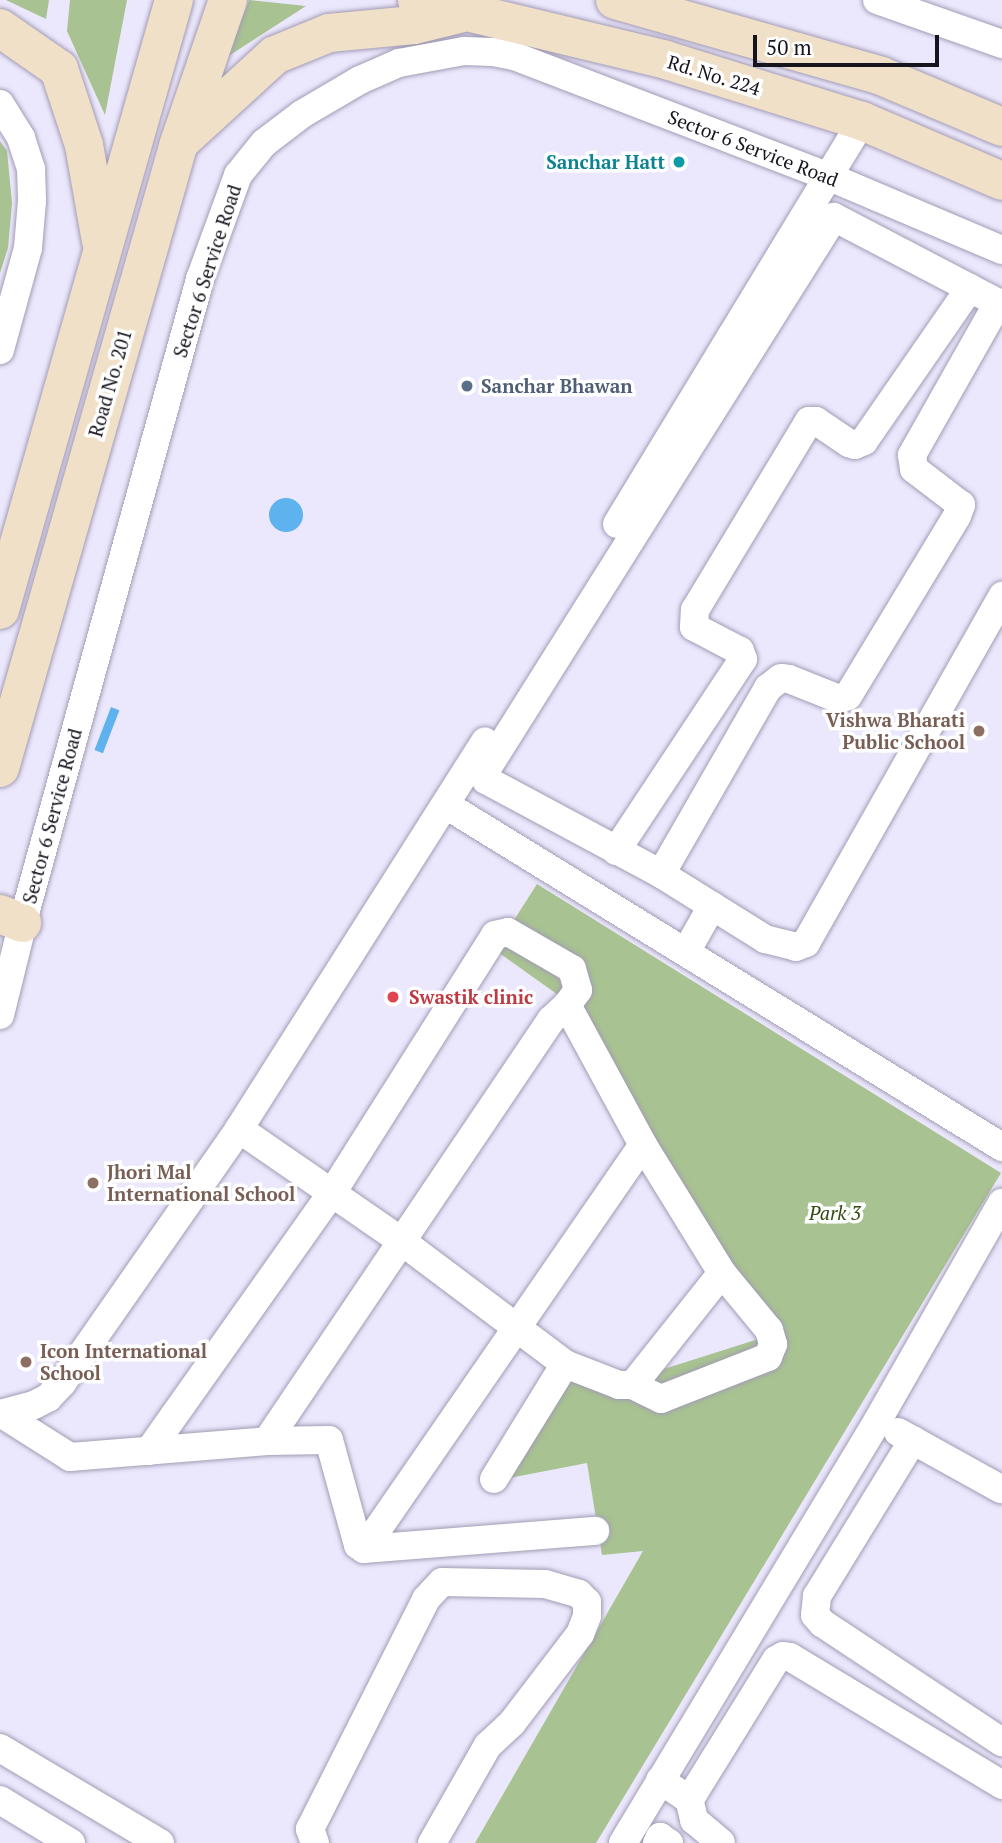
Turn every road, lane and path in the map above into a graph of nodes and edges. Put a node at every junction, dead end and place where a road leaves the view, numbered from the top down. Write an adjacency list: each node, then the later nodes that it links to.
1 (174, 0): 16 (main road)
2 (228, 0): 12 (main road, Road No. 201)
3 (417, 0): 6 (main road, Rd. No. 224)
4 (615, 0): 11 (main road)
5 (877, 0): 8 (street)
6 (468, 12): 10 (main road, Rd. No. 224); 12 (main road)
7 (0, 28): 16 (main road)
8 (1002, 44)
9 (0, 104): 21 (street)
10 (862, 121): 13 (street); 14 (main road, Rd. No. 224)
11 (1002, 127)
12 (179, 142): 24 (main road, Road No. 201)
13 (830, 177): 15 (street, Sector 6 Service Road); 25 (street); 31 (street, Sector 6 Service Road)
14 (1002, 181)
15 (922, 216): 17 (street, Sector 6 Service Road); 18 (street)
16 (103, 250): 23 (main road)
17 (1002, 250)
18 (905, 252): 19 (street); 26 (street)
19 (970, 288): 20 (street); 27 (street)
20 (1000, 304): 29 (street)
21 (0, 350)
22 (1002, 596): 30 (street)
23 (0, 610)
24 (0, 768)
25 (446, 805): 28 (street); 35 (street)
26 (562, 822): 27 (street); 28 (street)
27 (616, 851): 29 (street)
28 (539, 863): 32 (street)
29 (661, 874): 30 (street)
30 (712, 906): 32 (street)
31 (11, 919): 34 (street, Sector 6 Service Road)
32 (685, 953): 37 (street)
33 (567, 1005): 36 (street); 38 (street); 40 (street)
34 (0, 1015)
35 (239, 1129): 38 (street); 45 (street)
36 (643, 1145): 41 (street); 42 (street)
37 (1002, 1147)
38 (332, 1193): 40 (street); 49 (street)
39 (1002, 1204): 46 (street)
40 (400, 1240): 42 (street); 48 (street)
41 (722, 1273): 44 (street); 44 (street)
42 (516, 1329): 43 (street); 53 (street)
43 (565, 1364): 44 (street); 50 (street)
44 (632, 1385)
45 (1, 1414): 49 (street)
46 (878, 1420): 47 (street); 56 (street)
47 (913, 1440): 51 (street); 54 (street)
48 (267, 1441): 49 (street); 53 (street)
49 (149, 1451)
50 (494, 1479)
51 (1001, 1489)
52 (595, 1531): 53 (street)
53 (364, 1549)
54 (1002, 1742)
55 (0, 1748): 61 (street)
56 (660, 1780): 58 (street); 64 (street)
57 (1002, 1785): 58 (street)
58 (689, 1798): 67 (street)
59 (0, 1800): 60 (street)
60 (71, 1843)
61 (160, 1843)
62 (315, 1843): 63 (street)
63 (432, 1843)
64 (623, 1843)
65 (657, 1843): 66 (street)
66 (669, 1843)
67 (721, 1843)

